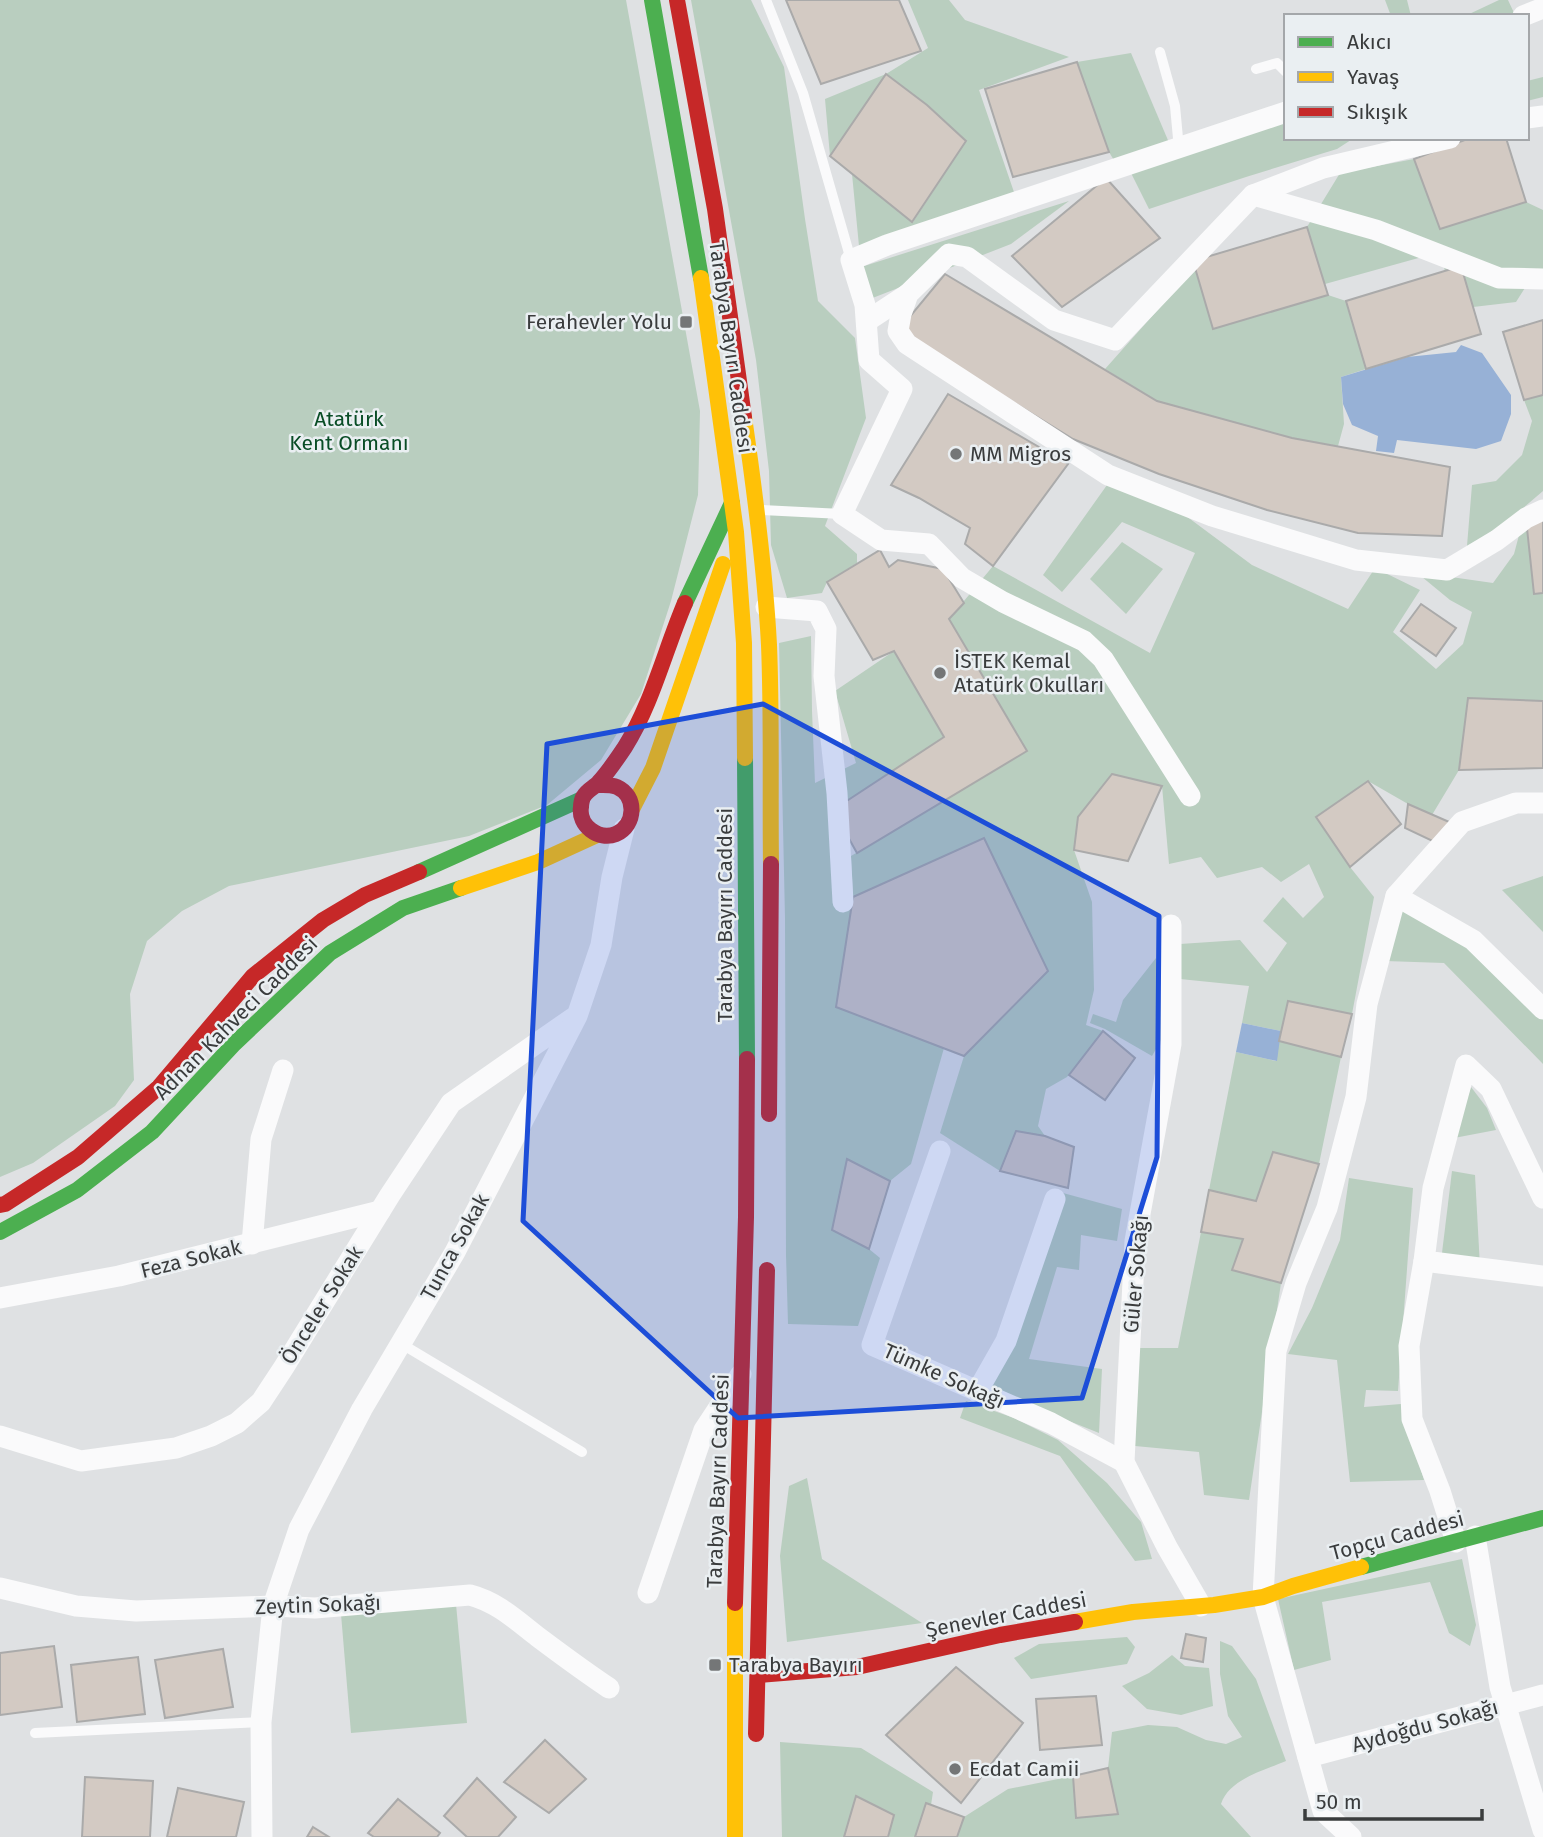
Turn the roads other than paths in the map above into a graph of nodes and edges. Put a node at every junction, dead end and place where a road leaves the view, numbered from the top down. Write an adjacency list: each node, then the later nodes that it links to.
1 (652, 0): 15 (main road, Tarabya Bayırı Caddesi)
2 (677, 0): 16 (main road, Tarabya Bayırı Caddesi)
3 (766, 0): 11 (lane)
4 (1160, 52): 9 (lane)
5 (1256, 69): 6 (lane)
6 (1284, 70)
7 (1284, 113): 9 (street)
8 (1442, 140): 10 (street)
9 (1179, 149): 11 (street)
10 (1253, 195): 12 (street); 13 (street)
11 (851, 260): 14 (street)
12 (1543, 279)
13 (908, 294): 14 (street); 17 (street)
14 (867, 321): 18 (street)
15 (732, 503): 19 (main road, Tarabya Bayırı Caddesi); 23 (main road)
16 (756, 504): 18 (lane); 19 (main road); 20 (main road, Tarabya Bayırı Caddesi)
17 (1543, 510)
18 (848, 511): 24 (street)
19 (736, 532): 21 (main road); 22 (main road, Tarabya Bayırı Caddesi)
20 (766, 607): 31 (street); 36 (main road, Tarabya Bayırı Caddesi)
21 (705, 615): 22 (main road); 27 (main road)
22 (742, 620): 49 (main road, Tarabya Bayırı Caddesi)
23 (596, 785): 25 (main road); 27 (main road)
24 (1190, 796)
25 (582, 799): 28 (main road); 40 (main road, Adnan Kahveci Caddesi)
26 (1543, 803): 30 (street)
27 (628, 819): 28 (main road); 29 (street, Tunca Sokak)
28 (599, 835): 29 (street); 42 (main road, Adnan Kahveci Caddesi)
29 (612, 877): 34 (street, Tunca Sokak)
30 (1396, 896): 33 (street); 60 (street)
31 (843, 902)
32 (1171, 925): 54 (street, Güler Sokağı)
33 (1543, 1009)
34 (577, 1016): 41 (street, Önceler Sokak); 48 (street, Tunca Sokak)
35 (283, 1070): 43 (street)
36 (769, 1128)
37 (940, 1151): 50 (street, Tümke Sokağı)
38 (1543, 1198): 45 (street)
39 (1055, 1199): 50 (street)
40 (0, 1205)
41 (380, 1212): 43 (street, Feza Sokak); 51 (street, Önceler Sokak)
42 (0, 1232)
43 (252, 1244): 47 (street, Feza Sokak)
44 (767, 1260): 65 (main road, Tarabya Bayırı Caddesi)
45 (1424, 1261): 46 (street); 57 (street)
46 (1543, 1276)
47 (0, 1298)
48 (400, 1343): 52 (lane); 61 (street, Tunca Sokak)
49 (742, 1372): 53 (main road, Tarabya Bayırı Caddesi); 59 (street)
50 (977, 1392): 54 (street, Tümke Sokağı)
51 (0, 1436)
52 (582, 1452)
53 (739, 1459): 55 (main road); 64 (main road, Tarabya Bayırı Caddesi)
54 (1124, 1462): 62 (street, Güler Sokağı)
55 (722, 1492)
56 (1543, 1518): 57 (main road, Topçu Caddesi)
57 (1465, 1539): 60 (main road, Topçu Caddesi); 68 (street)
58 (0, 1588): 61 (street, Zeytin Sokağı)
59 (648, 1593)
60 (1263, 1597): 62 (main road, Şenevler Caddesi); 72 (street)
61 (273, 1606): 66 (street, Zeytin Sokağı); 69 (street, Tunca Sokak)
62 (1201, 1606): 65 (main road, Şenevler Caddesi)
63 (720, 1659): 64 (main road)
64 (735, 1672): 65 (main road, Şenevler Caddesi); 75 (main road, Tarabya Bayırı Caddesi)
65 (758, 1675): 71 (main road, Tarabya Bayırı Caddesi)
66 (609, 1688)
67 (1543, 1695): 68 (street, Aydoğdu Sokağı)
68 (1504, 1704): 72 (street, Aydoğdu Sokağı); 73 (street)
69 (261, 1721): 70 (lane); 74 (street, Tunca Sokak)
70 (35, 1733)
71 (755, 1752)
72 (1308, 1757): 76 (street)
73 (1543, 1830)
74 (262, 1837)
75 (735, 1837)
76 (1351, 1837)

